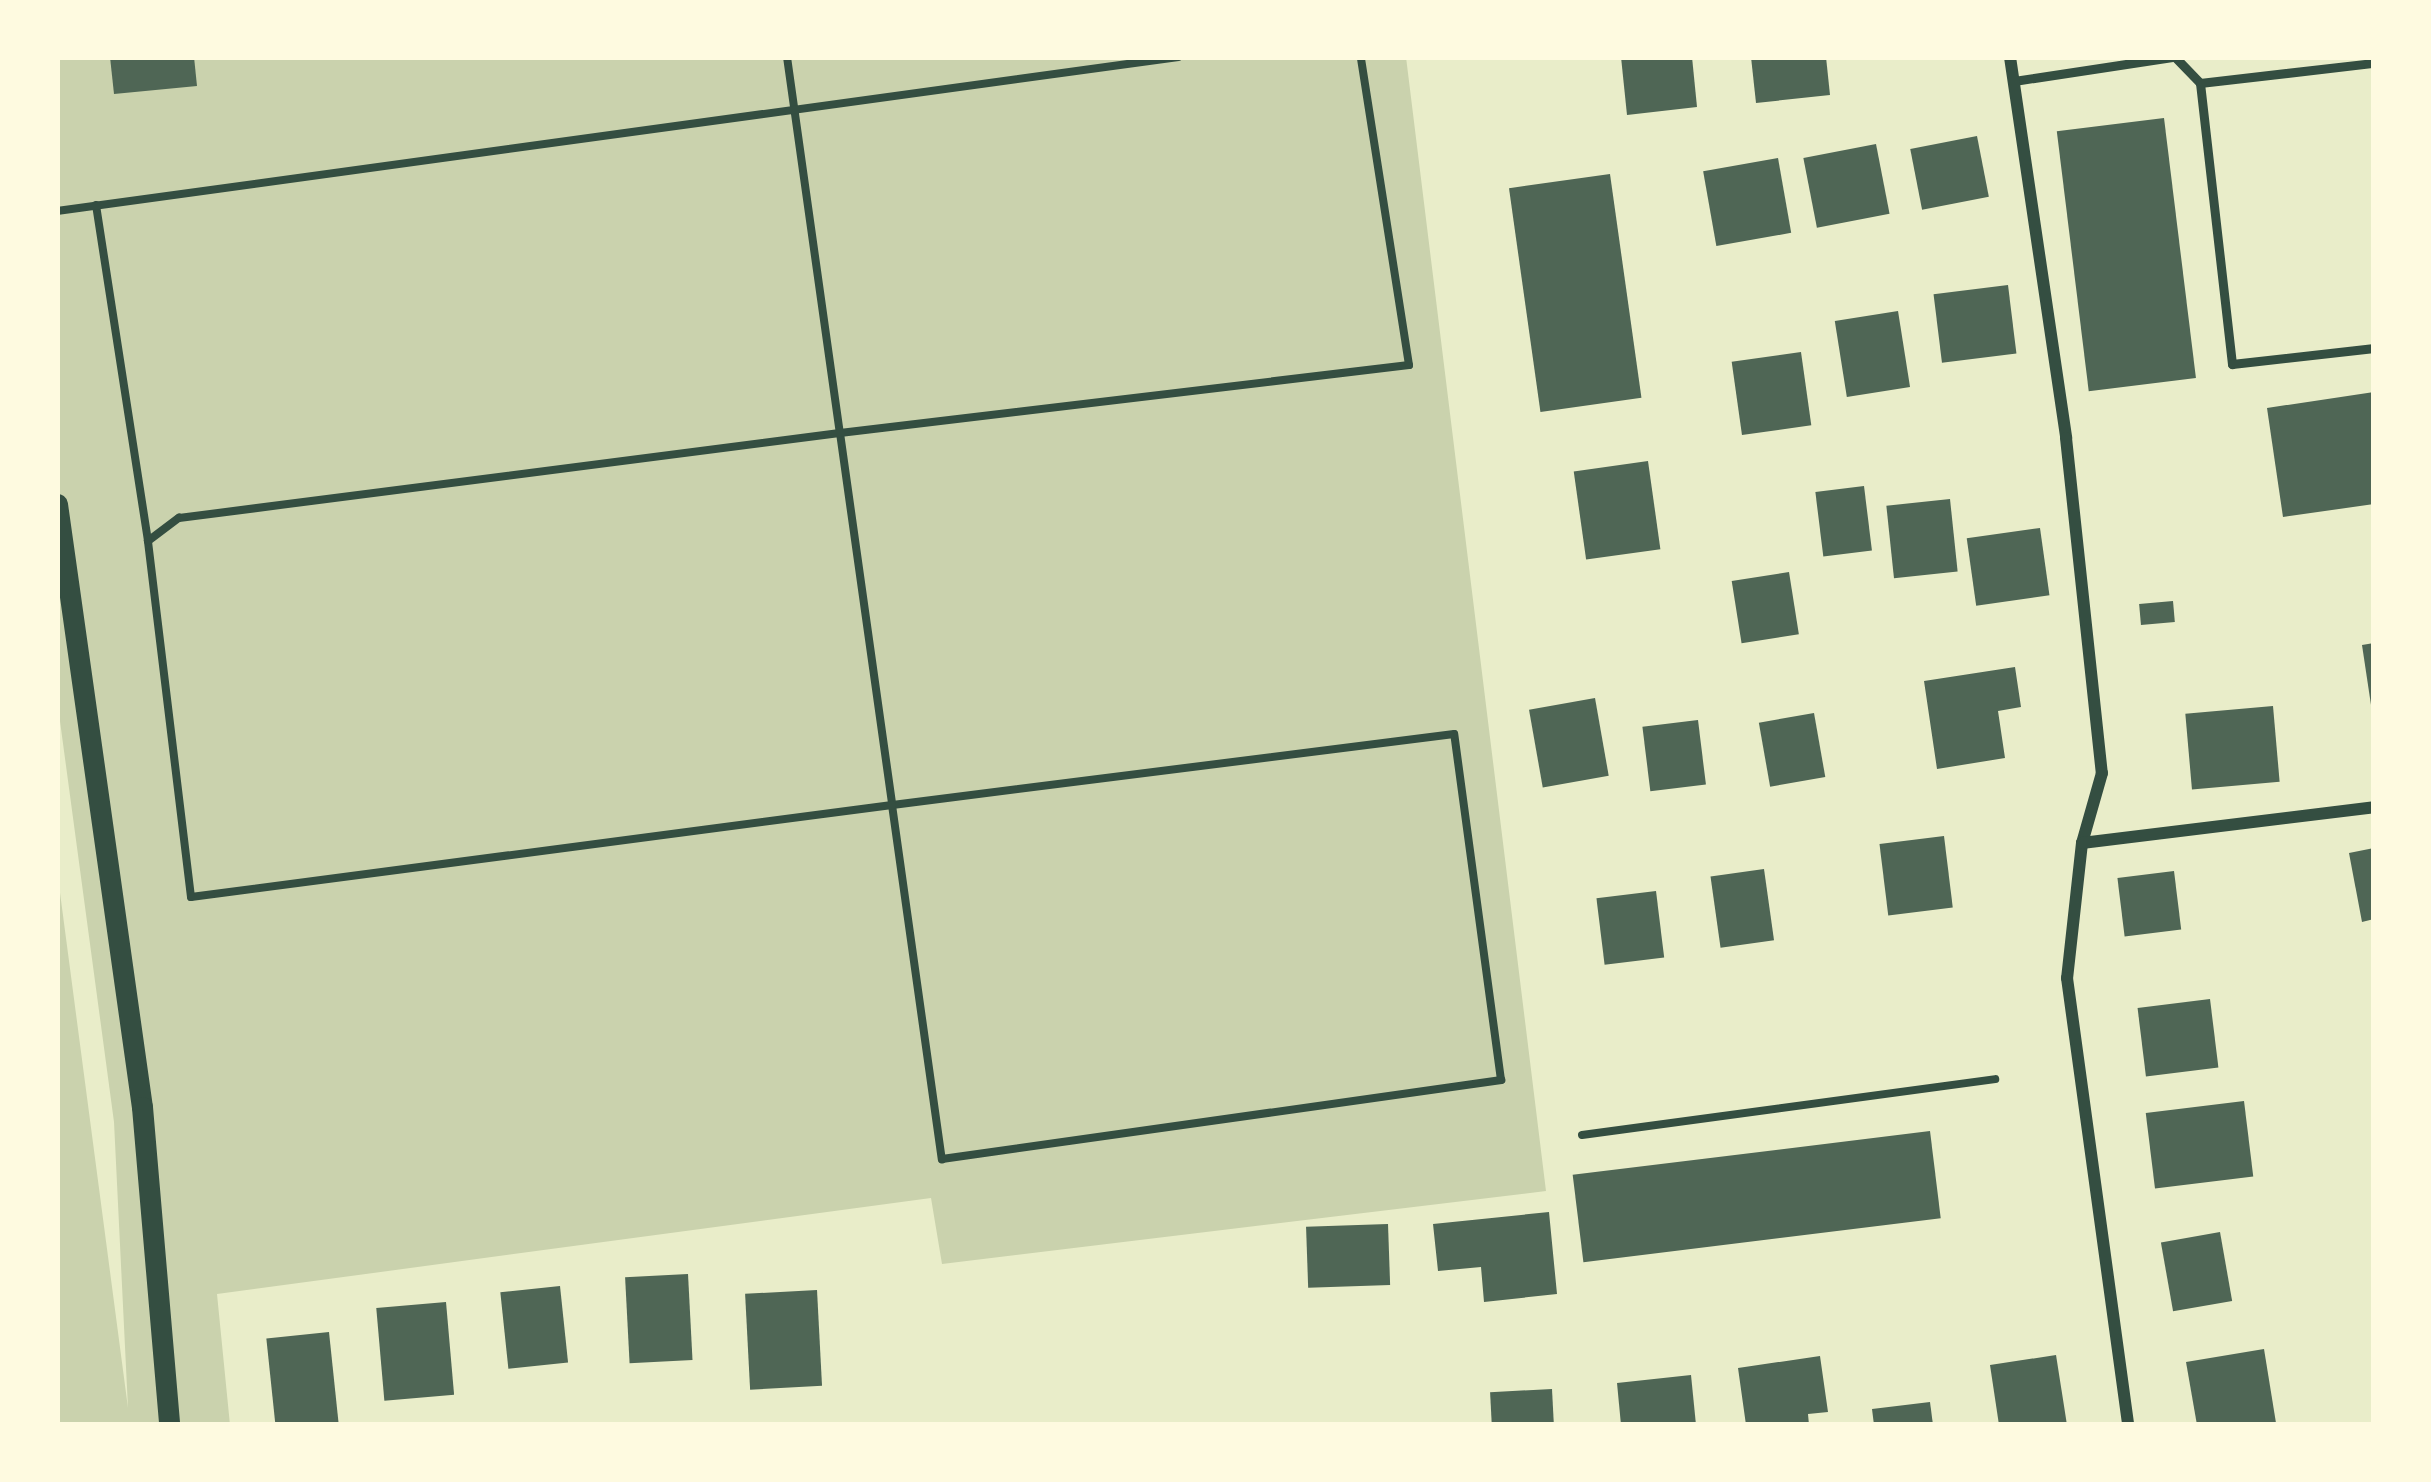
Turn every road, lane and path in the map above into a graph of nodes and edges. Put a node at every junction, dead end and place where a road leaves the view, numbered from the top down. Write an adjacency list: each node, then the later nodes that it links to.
1 (787, 57): 9 (path)
2 (1178, 57): 9 (path)
3 (1361, 57): 13 (path)
4 (2010, 57): 7 (street)
5 (2173, 57): 7 (lane); 8 (lane)
6 (2374, 63): 8 (lane)
7 (2014, 81): 18 (street)
8 (2200, 83): 12 (lane)
9 (794, 112): 10 (path); 13 (path)
10 (96, 206): 11 (path); 15 (path)
11 (57, 211)
12 (2374, 348)
13 (840, 433): 15 (path); 16 (path)
14 (57, 504): 21 (street)
15 (148, 541): 16 (path)
16 (892, 805): 16 (path)
17 (2374, 807): 18 (street)
18 (2082, 843): 22 (street)
19 (1995, 1079): 20 (path)
20 (1582, 1135)
21 (169, 1425)
22 (2128, 1425)

